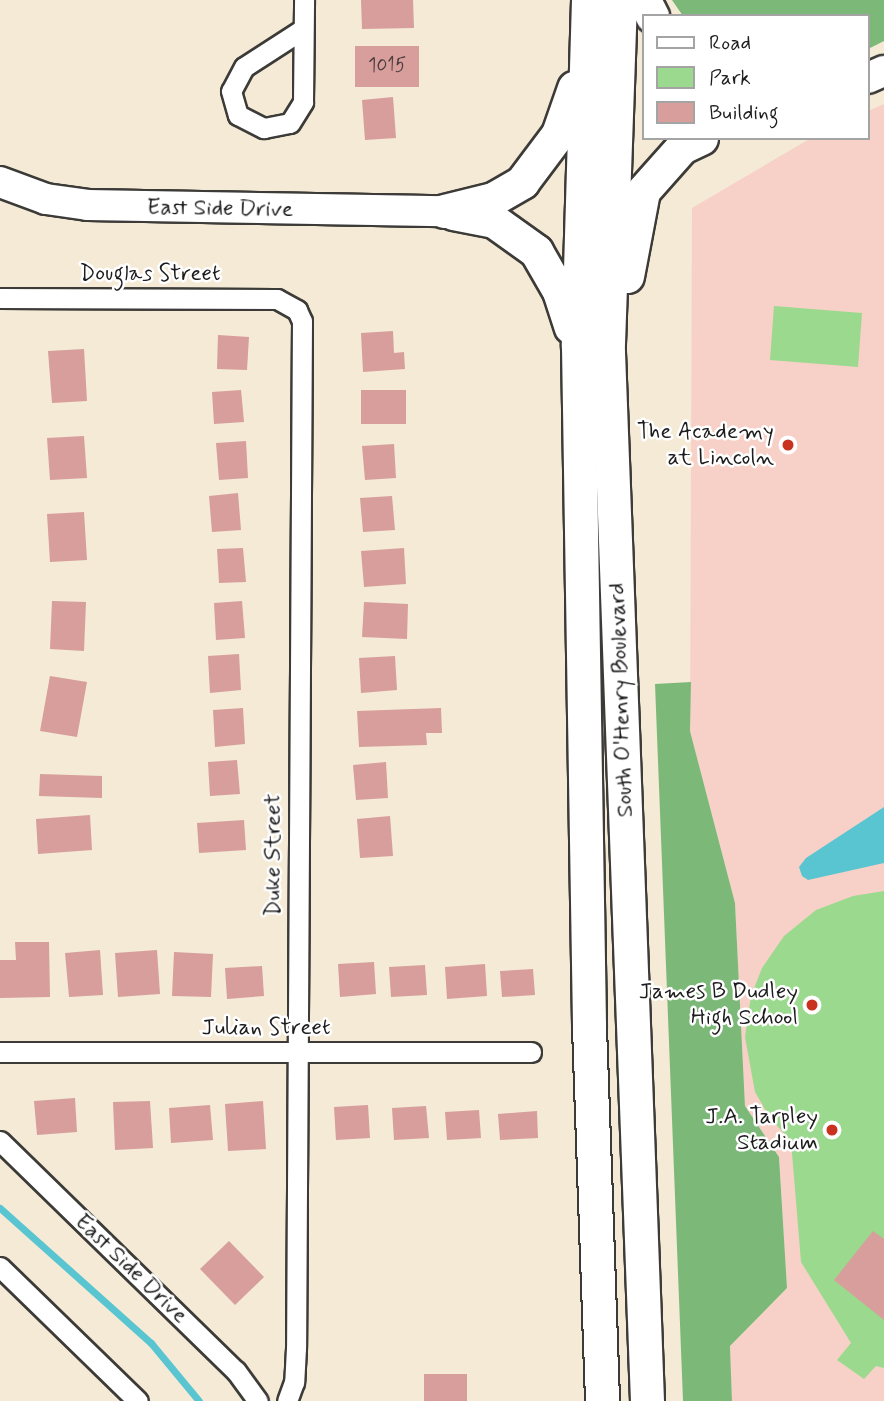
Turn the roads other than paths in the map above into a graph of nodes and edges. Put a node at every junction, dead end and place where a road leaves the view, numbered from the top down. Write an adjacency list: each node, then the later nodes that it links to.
1 (304, 0): 4 (street)
2 (588, 0): 5 (highway, South O'Henry Boulevard)
3 (620, 0): 11 (highway, South O'Henry Boulevard)
4 (303, 29): 4 (street)
5 (583, 59): 8 (highway); 11 (highway, South O'Henry Boulevard)
6 (697, 140): 11 (highway)
7 (0, 182): 8 (main road, East Side Drive)
8 (444, 211): 11 (highway)
9 (0, 298): 10 (street, Douglas Street)
10 (297, 310): 13 (street, Duke Street)
11 (593, 349): 20 (highway, South O'Henry Boulevard); 21 (highway, South O'Henry Boulevard)
12 (0, 1052): 13 (street, Julian Street)
13 (297, 1052): 14 (street, Julian Street); 19 (street, Duke Street)
14 (531, 1052)
15 (0, 1141): 18 (street, East Side Drive)
16 (0, 1267): 17 (street)
17 (138, 1401)
18 (258, 1401)
19 (287, 1401)
20 (602, 1401)
21 (647, 1401)

